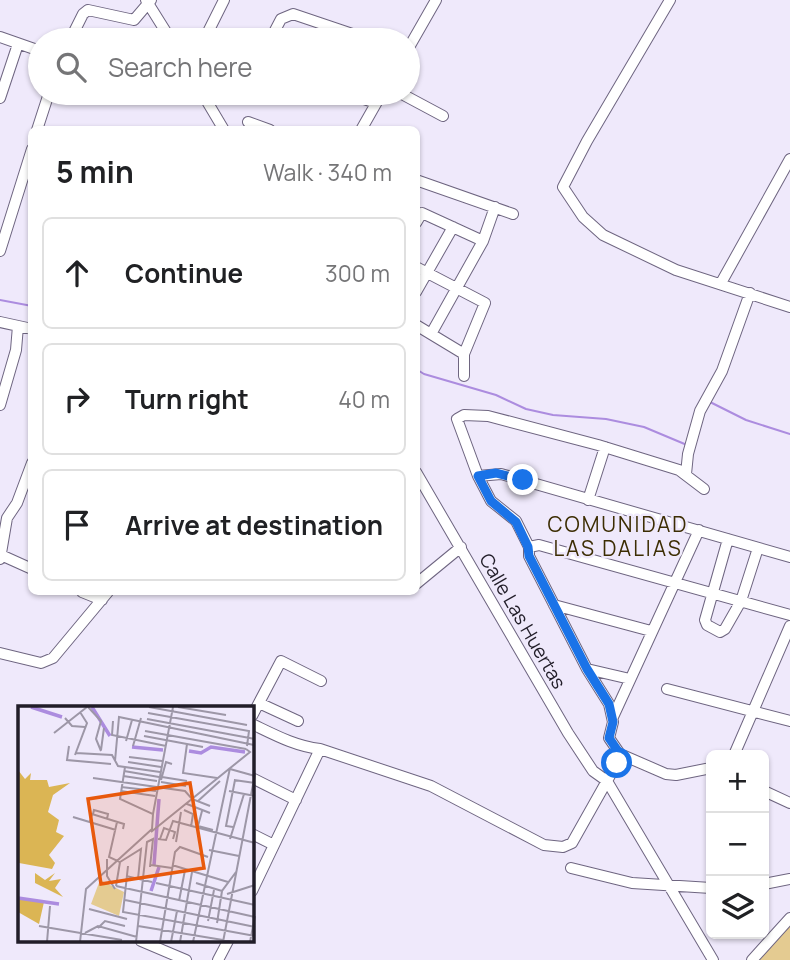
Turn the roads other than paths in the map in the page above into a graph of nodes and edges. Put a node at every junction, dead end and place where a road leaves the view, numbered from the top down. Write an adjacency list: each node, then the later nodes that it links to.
1 (224, 0): 7 (street)
2 (436, 0): 10 (street)
3 (670, 0): 37 (street)
4 (148, 1): 5 (street); 6 (street)
5 (75, 28)
6 (164, 28)
7 (210, 28)
8 (276, 28): 9 (street)
9 (334, 28)
10 (420, 28)
11 (0, 37): 12 (street)
12 (18, 44): 13 (street); 14 (street)
13 (28, 47)
14 (0, 98)
15 (420, 104): 19 (street)
16 (44, 105): 21 (street)
17 (209, 105): 22 (street)
18 (375, 105): 24 (street)
19 (443, 116)
20 (248, 122): 23 (street)
21 (38, 126)
22 (222, 126)
23 (259, 126)
24 (363, 126)
25 (790, 159): 27 (street)
26 (28, 162): 34 (street)
27 (786, 174): 37 (street)
28 (420, 181): 29 (street)
29 (495, 207): 30 (street); 33 (street)
30 (513, 214)
31 (420, 218): 32 (street)
32 (453, 226): 33 (street); 36 (street)
33 (483, 242): 39 (street)
34 (0, 251)
35 (420, 269): 36 (street)
36 (427, 273): 38 (street); 39 (street)
37 (721, 283): 40 (street)
38 (420, 285)
39 (457, 288): 46 (street); 47 (street)
40 (750, 293): 41 (street); 52 (street)
41 (790, 307)
42 (0, 321): 43 (street)
43 (18, 326): 44 (street); 49 (street)
44 (28, 327)
45 (420, 327): 46 (street)
46 (431, 334): 47 (street)
47 (464, 354): 48 (street)
48 (464, 376)
49 (0, 405)
50 (605, 447): 52 (street); 53 (street); 56 (street)
51 (28, 474): 57 (street)
52 (686, 474): 55 (street)
53 (478, 476): 56 (street); 61 (street)
54 (420, 479): 60 (street, Calle Las Huertas)
55 (704, 489)
56 (588, 500): 58 (street)
57 (3, 517): 63 (street)
58 (699, 530): 59 (street); 67 (street)
59 (728, 539): 62 (street); 68 (street)
60 (461, 547): 66 (street); 92 (street, Calle Las Huertas)
61 (528, 547): 67 (street); 71 (street)
62 (758, 548): 64 (street); 70 (street)
63 (1, 557): 65 (street)
64 (790, 557)
65 (28, 567)
66 (420, 581)
67 (675, 582): 68 (street); 74 (street)
68 (713, 593): 70 (street); 70 (street)
69 (105, 596): 75 (street)
70 (741, 601): 72 (street)
71 (554, 605): 74 (street); 76 (street)
72 (790, 615)
73 (790, 626): 81 (street)
74 (650, 631): 77 (street)
75 (0, 653)
76 (587, 669): 77 (street); 83 (street)
77 (630, 679): 83 (street)
78 (321, 681): 80 (street)
79 (667, 689): 81 (street)
80 (259, 703): 82 (street); 84 (street)
81 (753, 711): 85 (street); 88 (street)
82 (254, 712)
83 (612, 717): 89 (street)
84 (298, 721)
85 (790, 721)
86 (254, 725): 87 (street)
87 (320, 749): 92 (street); 94 (street)
88 (735, 750)
89 (620, 754): 90 (street); 92 (street)
90 (706, 768)
91 (254, 779): 94 (street)
92 (607, 781): 101 (street, Calle Las Huertas)
93 (769, 793): 95 (street)
94 (296, 800): 97 (street)
95 (790, 803)
96 (254, 835): 97 (street)
97 (274, 845): 102 (street)
98 (571, 868): 101 (street)
99 (790, 879): 100 (street)
100 (769, 883)
101 (668, 885): 103 (street); 109 (street, Calle Las Huertas)
102 (254, 886)
103 (706, 888)
104 (790, 918): 110 (street)
105 (143, 942): 107 (street)
106 (227, 942): 108 (street)
107 (186, 960)
108 (218, 960)
109 (713, 960)
110 (752, 960)

